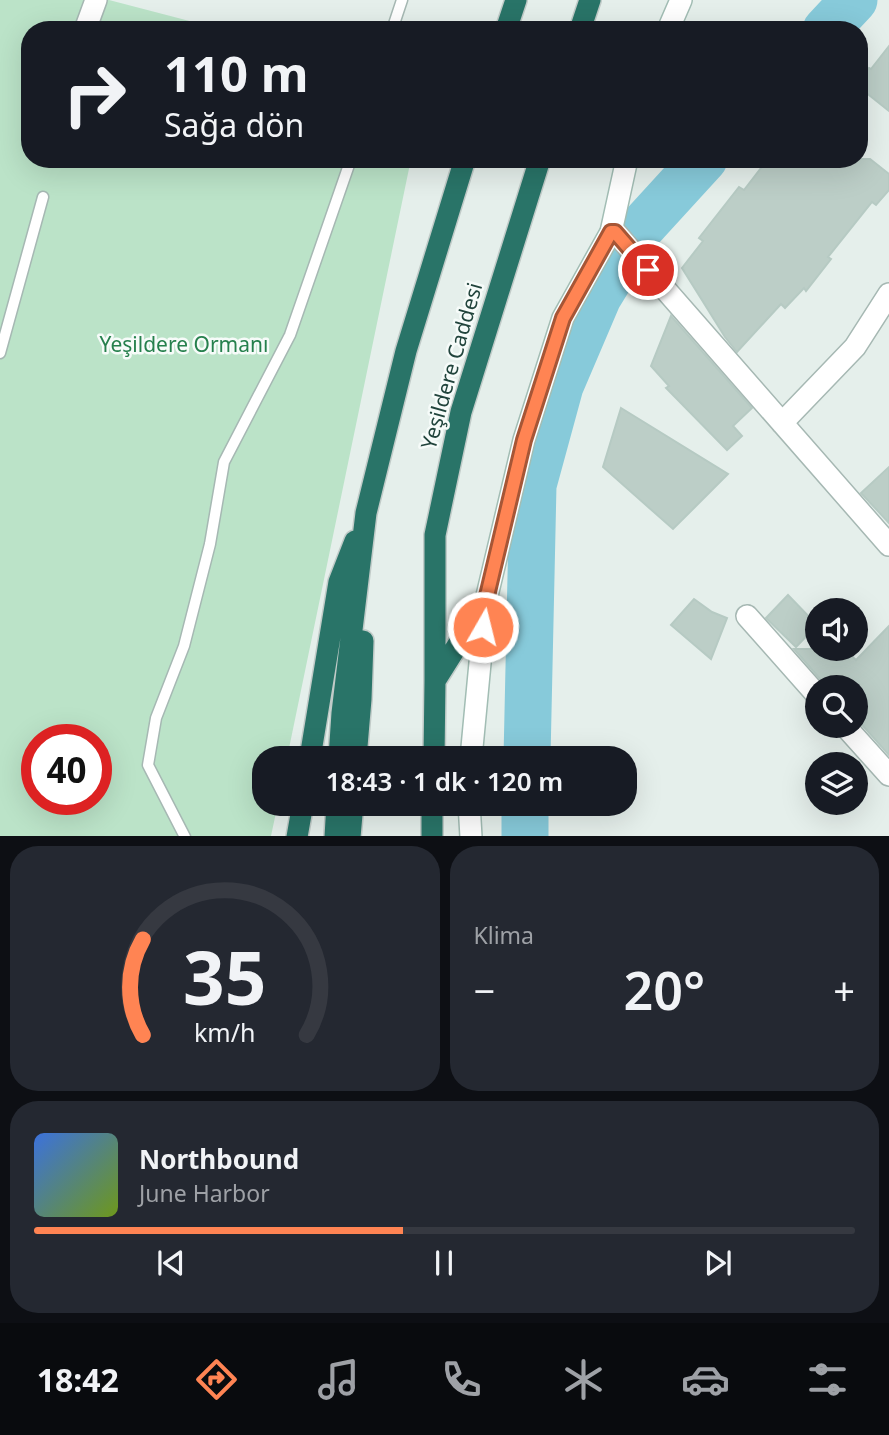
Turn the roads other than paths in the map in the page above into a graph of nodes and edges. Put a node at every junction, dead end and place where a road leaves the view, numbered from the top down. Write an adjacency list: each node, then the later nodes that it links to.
1 (96, 0): 6 (street)
2 (402, 0): 7 (lane)
3 (516, 0): 8 (highway)
4 (590, 0): 9 (highway)
5 (681, 0): 10 (street)
6 (88, 21)
7 (396, 21)
8 (509, 21)
9 (583, 21)
10 (672, 21)
11 (348, 168): 38 (lane)
12 (463, 168): 20 (highway)
13 (537, 168): 24 (highway, Yeşildere Caddesi)
14 (625, 168): 16 (street)
15 (43, 197): 18 (lane)
16 (611, 232): 19 (street); 22 (street)
17 (889, 294): 19 (street)
18 (0, 353)
19 (782, 423): 21 (street)
20 (366, 513): 27 (highway); 28 (highway); 29 (highway)
21 (889, 545)
22 (486, 600): 24 (highway); 31 (street)
23 (747, 616): 25 (street)
24 (436, 681): 30 (highway, Yeşildere Caddesi)
25 (805, 681)
26 (856, 738): 32 (street)
27 (312, 746)
28 (340, 746)
29 (357, 746)
30 (433, 746)
31 (472, 746)
32 (889, 775)
33 (301, 816): 39 (highway)
34 (336, 816): 40 (highway)
35 (352, 816): 41 (highway)
36 (432, 816): 42 (highway)
37 (470, 816): 43 (street)
38 (185, 836)
39 (297, 836)
40 (335, 836)
41 (350, 836)
42 (432, 836)
43 (471, 836)

